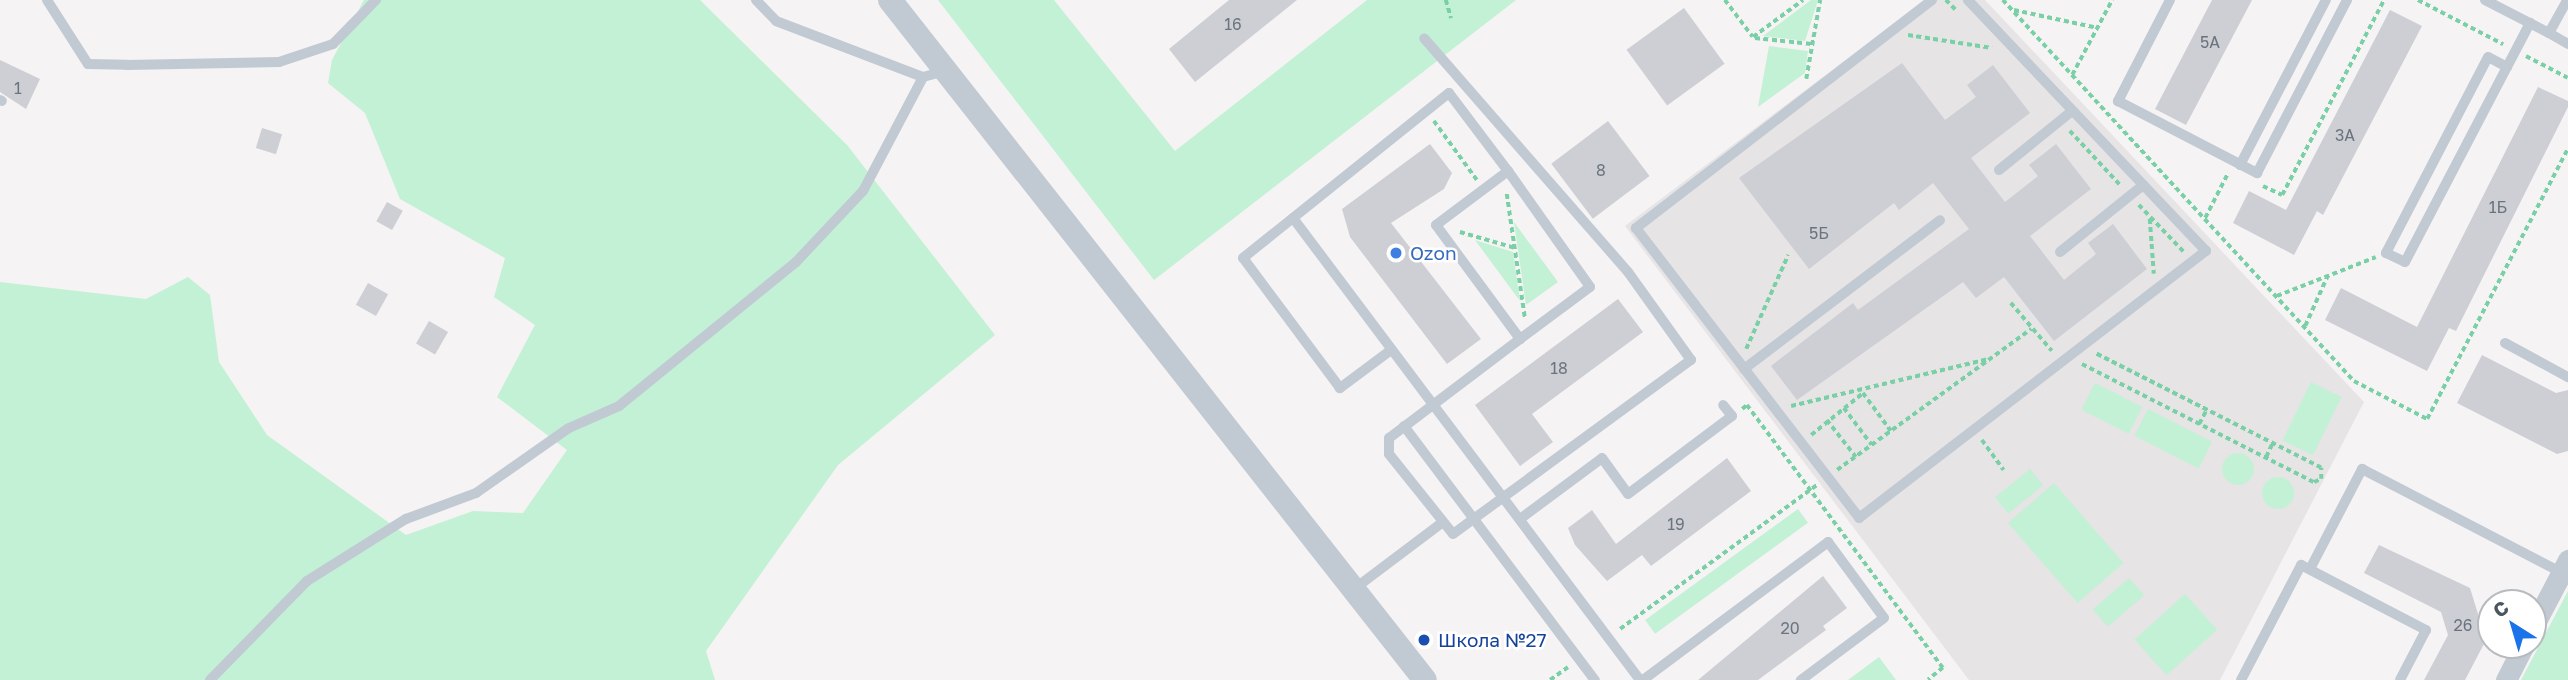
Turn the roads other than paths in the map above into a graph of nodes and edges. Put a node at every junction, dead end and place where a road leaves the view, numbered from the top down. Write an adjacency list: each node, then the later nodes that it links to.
1 (47, 0): 2 (lane)
2 (376, 0)
3 (756, 0): 17 (lane)
4 (890, 0): 17 (street)
5 (1932, 0): 29 (lane)
6 (1968, 0): 18 (lane)
7 (2170, 0): 19 (lane)
8 (2328, 0): 11 (lane); 19 (lane)
9 (2485, 0): 12 (lane)
10 (2567, 0): 13 (lane)
11 (2346, 3): 19 (lane)
12 (2529, 23): 13 (lane); 16 (lane)
13 (2549, 33): 15 (lane)
14 (1424, 38): 34 (lane)
15 (2568, 44)
16 (2507, 67): 16 (lane)
17 (934, 74): 40 (street); 43 (lane)
18 (2072, 111): 20 (lane); 22 (lane)
19 (2236, 167)
20 (1999, 170)
21 (1506, 173): 23 (lane); 26 (lane); 26 (lane)
22 (2143, 185): 25 (lane); 29 (lane)
23 (1293, 218): 28 (lane); 28 (lane)
24 (1940, 220): 29 (lane)
25 (2060, 252)
26 (1524, 336): 31 (lane)
27 (2505, 343): 30 (lane)
28 (1391, 350): 31 (lane)
29 (1742, 366)
30 (2568, 377)
31 (1432, 405): 33 (lane); 34 (lane)
32 (1723, 405): 36 (lane)
33 (1404, 426): 35 (lane); 37 (lane)
34 (1504, 497): 35 (lane); 36 (lane)
35 (1474, 519): 37 (lane); 45 (lane)
36 (1520, 519): 46 (lane)
37 (1443, 522): 40 (lane)
38 (2565, 566): 39 (lane); 41 (street)
39 (2310, 569): 48 (lane); 49 (lane)
40 (1352, 590): 44 (street)
41 (2547, 600)
42 (2517, 659): 50 (street)
43 (209, 680)
44 (1425, 680)
45 (1595, 680)
46 (1642, 680): 47 (lane)
47 (1801, 680)
48 (2241, 680)
49 (2400, 680)
50 (2506, 680)

